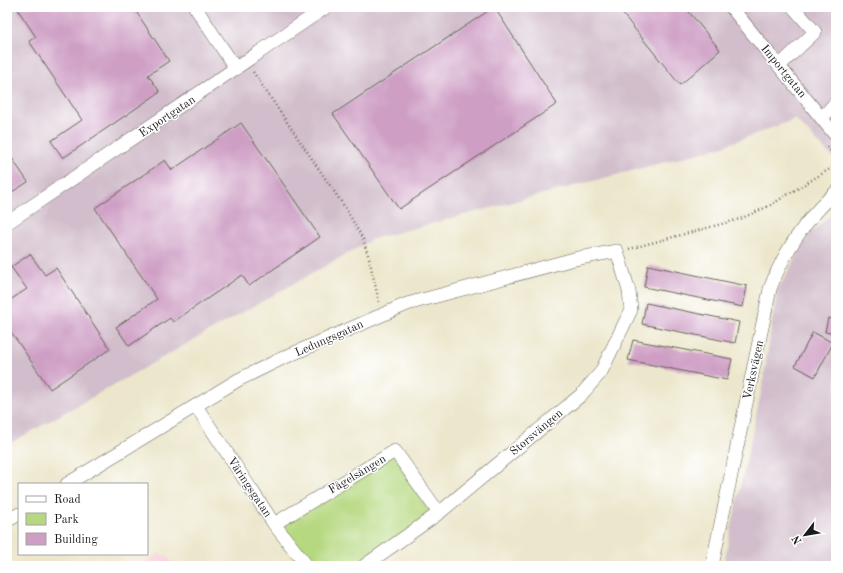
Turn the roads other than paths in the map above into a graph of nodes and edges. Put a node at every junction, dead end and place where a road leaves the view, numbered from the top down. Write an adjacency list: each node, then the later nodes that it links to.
1 (196, 7): 5 (street)
2 (326, 7): 5 (street, Exportgatan)
3 (731, 7): 6 (street, Importgatan)
4 (793, 7): 6 (street)
5 (241, 65): 11 (street, Exportgatan)
6 (780, 65): 8 (street, Importgatan)
7 (836, 102): 8 (street)
8 (822, 118): 9 (street, Importgatan)
9 (836, 136)
10 (836, 192): 21 (street, Verksvägen)
11 (7, 223)
12 (616, 251): 13 (street, Ledungsgatan); 15 (street, Storsvängen)
13 (196, 406): 14 (street, Ledungsgatan); 18 (street, Väringsgatan)
14 (68, 483)
15 (439, 513): 18 (street, Fågelsången); 20 (street, Storsvängen)
16 (18, 515): 17 (street)
17 (7, 521)
18 (274, 524): 19 (street, Väringsgatan)
19 (307, 566)
20 (364, 566)
21 (712, 566)

